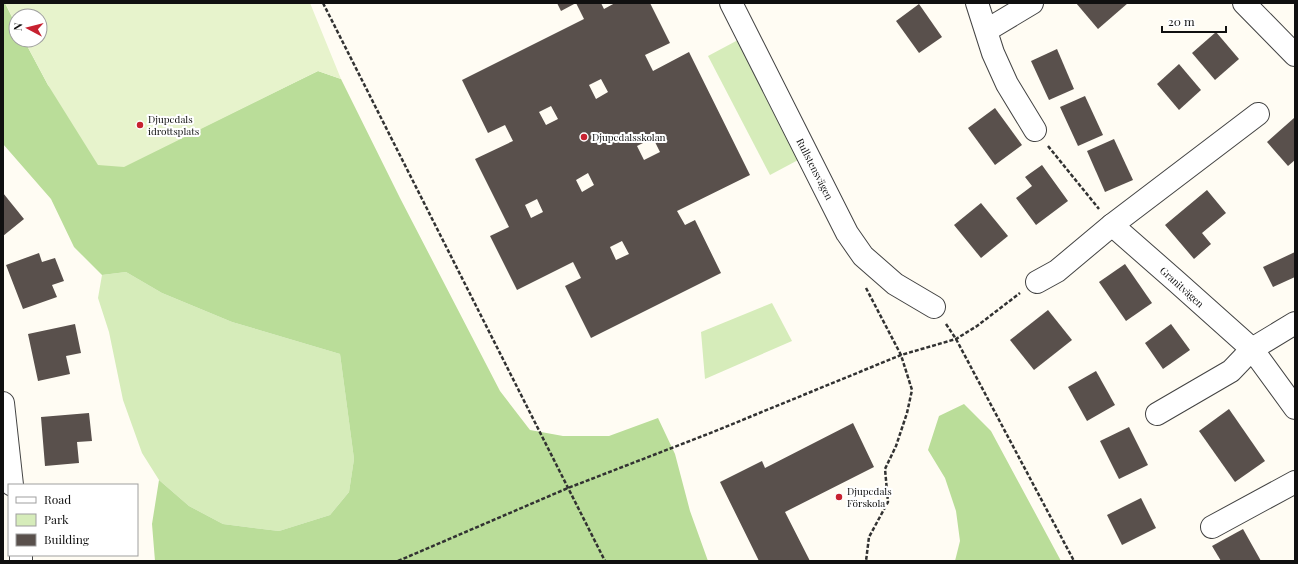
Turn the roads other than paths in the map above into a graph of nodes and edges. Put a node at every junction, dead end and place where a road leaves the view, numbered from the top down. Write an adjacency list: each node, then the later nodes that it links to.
1 (731, 3): 11 (street, Rullstensvägen)
2 (977, 3): 5 (street)
3 (1032, 3): 5 (street)
4 (1244, 3): 6 (street)
5 (987, 30): 8 (street)
6 (1295, 55)
7 (1258, 114): 9 (street)
8 (1035, 130)
9 (1112, 226): 10 (street); 13 (street, Granitvägen)
10 (1037, 282)
11 (934, 307)
12 (1295, 323): 13 (street)
13 (1252, 349): 15 (street, Granitvägen); 16 (street)
14 (3, 403): 18 (street)
15 (1295, 408)
16 (1157, 414)
17 (1295, 482): 19 (street)
18 (12, 484)
19 (1212, 527)

